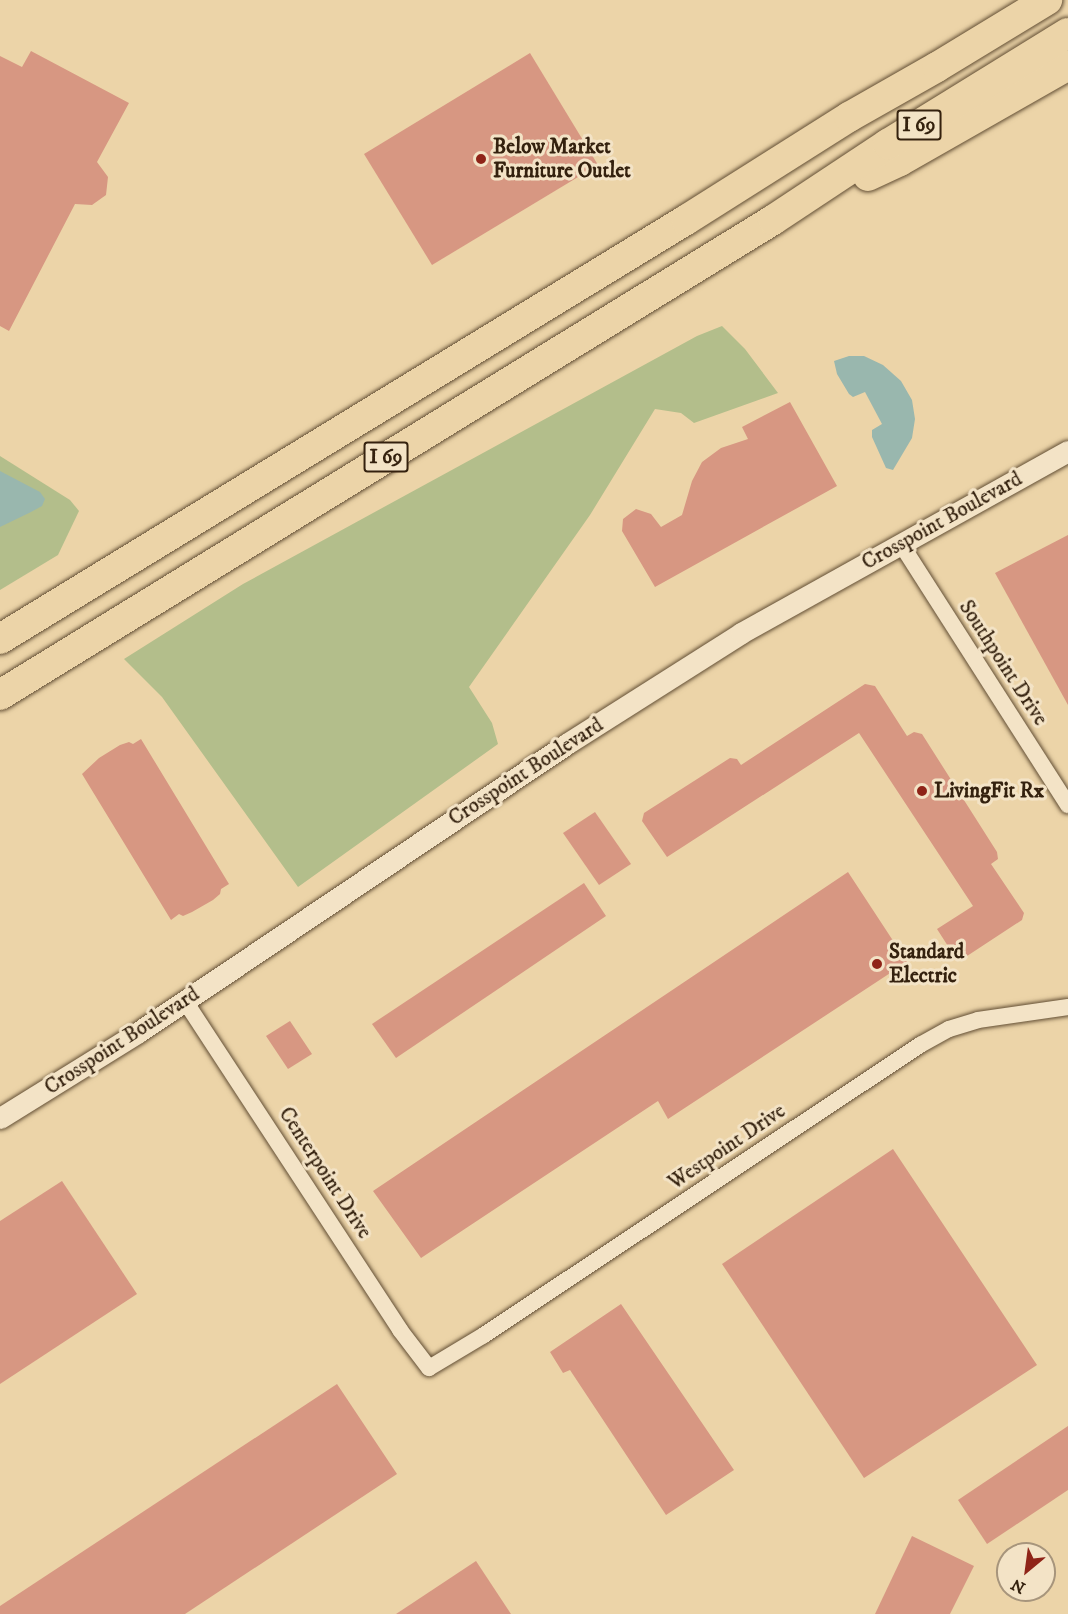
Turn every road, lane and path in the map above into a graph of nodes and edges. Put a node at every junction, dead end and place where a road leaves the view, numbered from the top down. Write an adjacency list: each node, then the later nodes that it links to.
1 (1007, 0): 5 (highway)
2 (1047, 0): 5 (highway, I 69)
3 (1068, 33): 6 (highway, I 69)
4 (1068, 65): 6 (highway)
5 (849, 117): 9 (highway, I 69)
6 (773, 220): 10 (highway, I 69)
7 (1068, 451): 8 (street, Crosspoint Boulevard)
8 (901, 544): 11 (street, Southpoint Drive); 12 (street, Crosspoint Boulevard)
9 (0, 639)
10 (0, 695)
11 (1068, 805)
12 (185, 1001): 14 (street, Crosspoint Boulevard); 15 (street, Centerpoint Drive)
13 (1068, 1007): 15 (street, Westpoint Drive)
14 (0, 1118)
15 (429, 1368)

